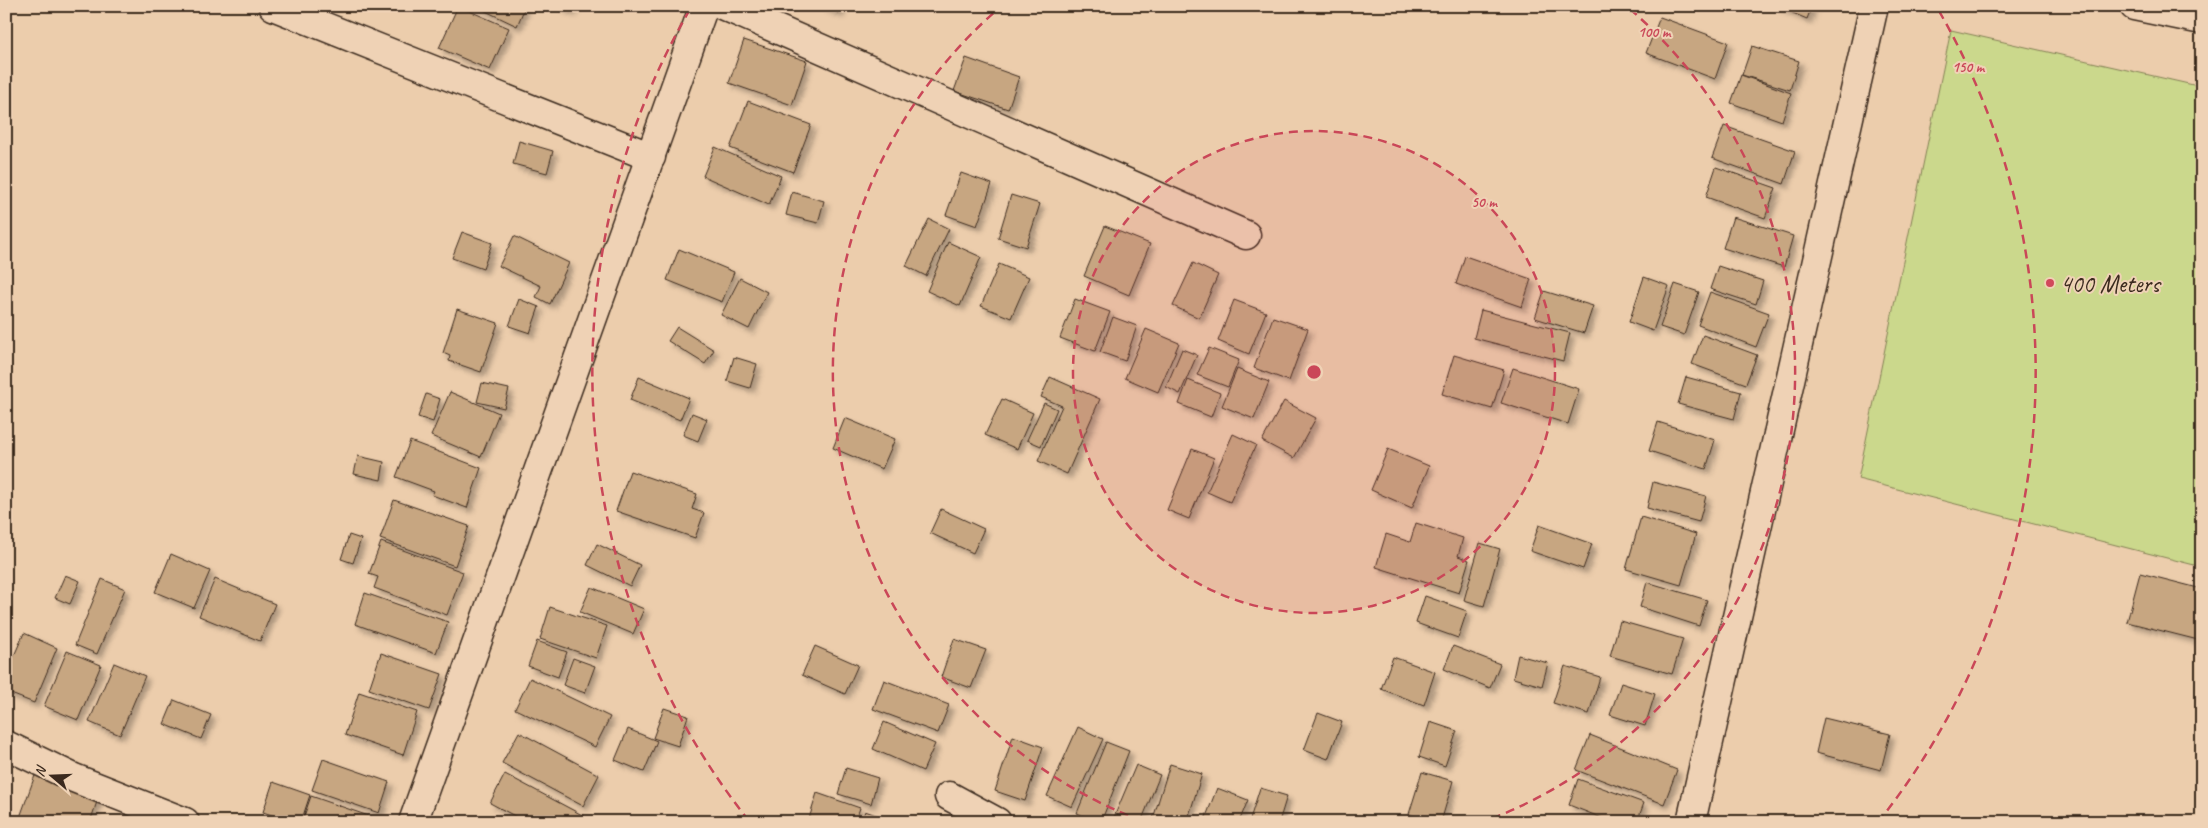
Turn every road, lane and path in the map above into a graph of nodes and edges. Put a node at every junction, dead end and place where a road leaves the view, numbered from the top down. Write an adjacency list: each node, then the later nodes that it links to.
1 (273, 6): 7 (street)
2 (704, 6): 7 (street)
3 (724, 6): 8 (street)
4 (1874, 6): 14 (street)
5 (2134, 6): 6 (street)
6 (2202, 20)
7 (651, 157): 12 (street)
8 (1246, 235)
9 (6, 745): 11 (street)
10 (949, 796): 13 (street)
11 (185, 822)
12 (413, 822)
13 (997, 822)
14 (1691, 822)

